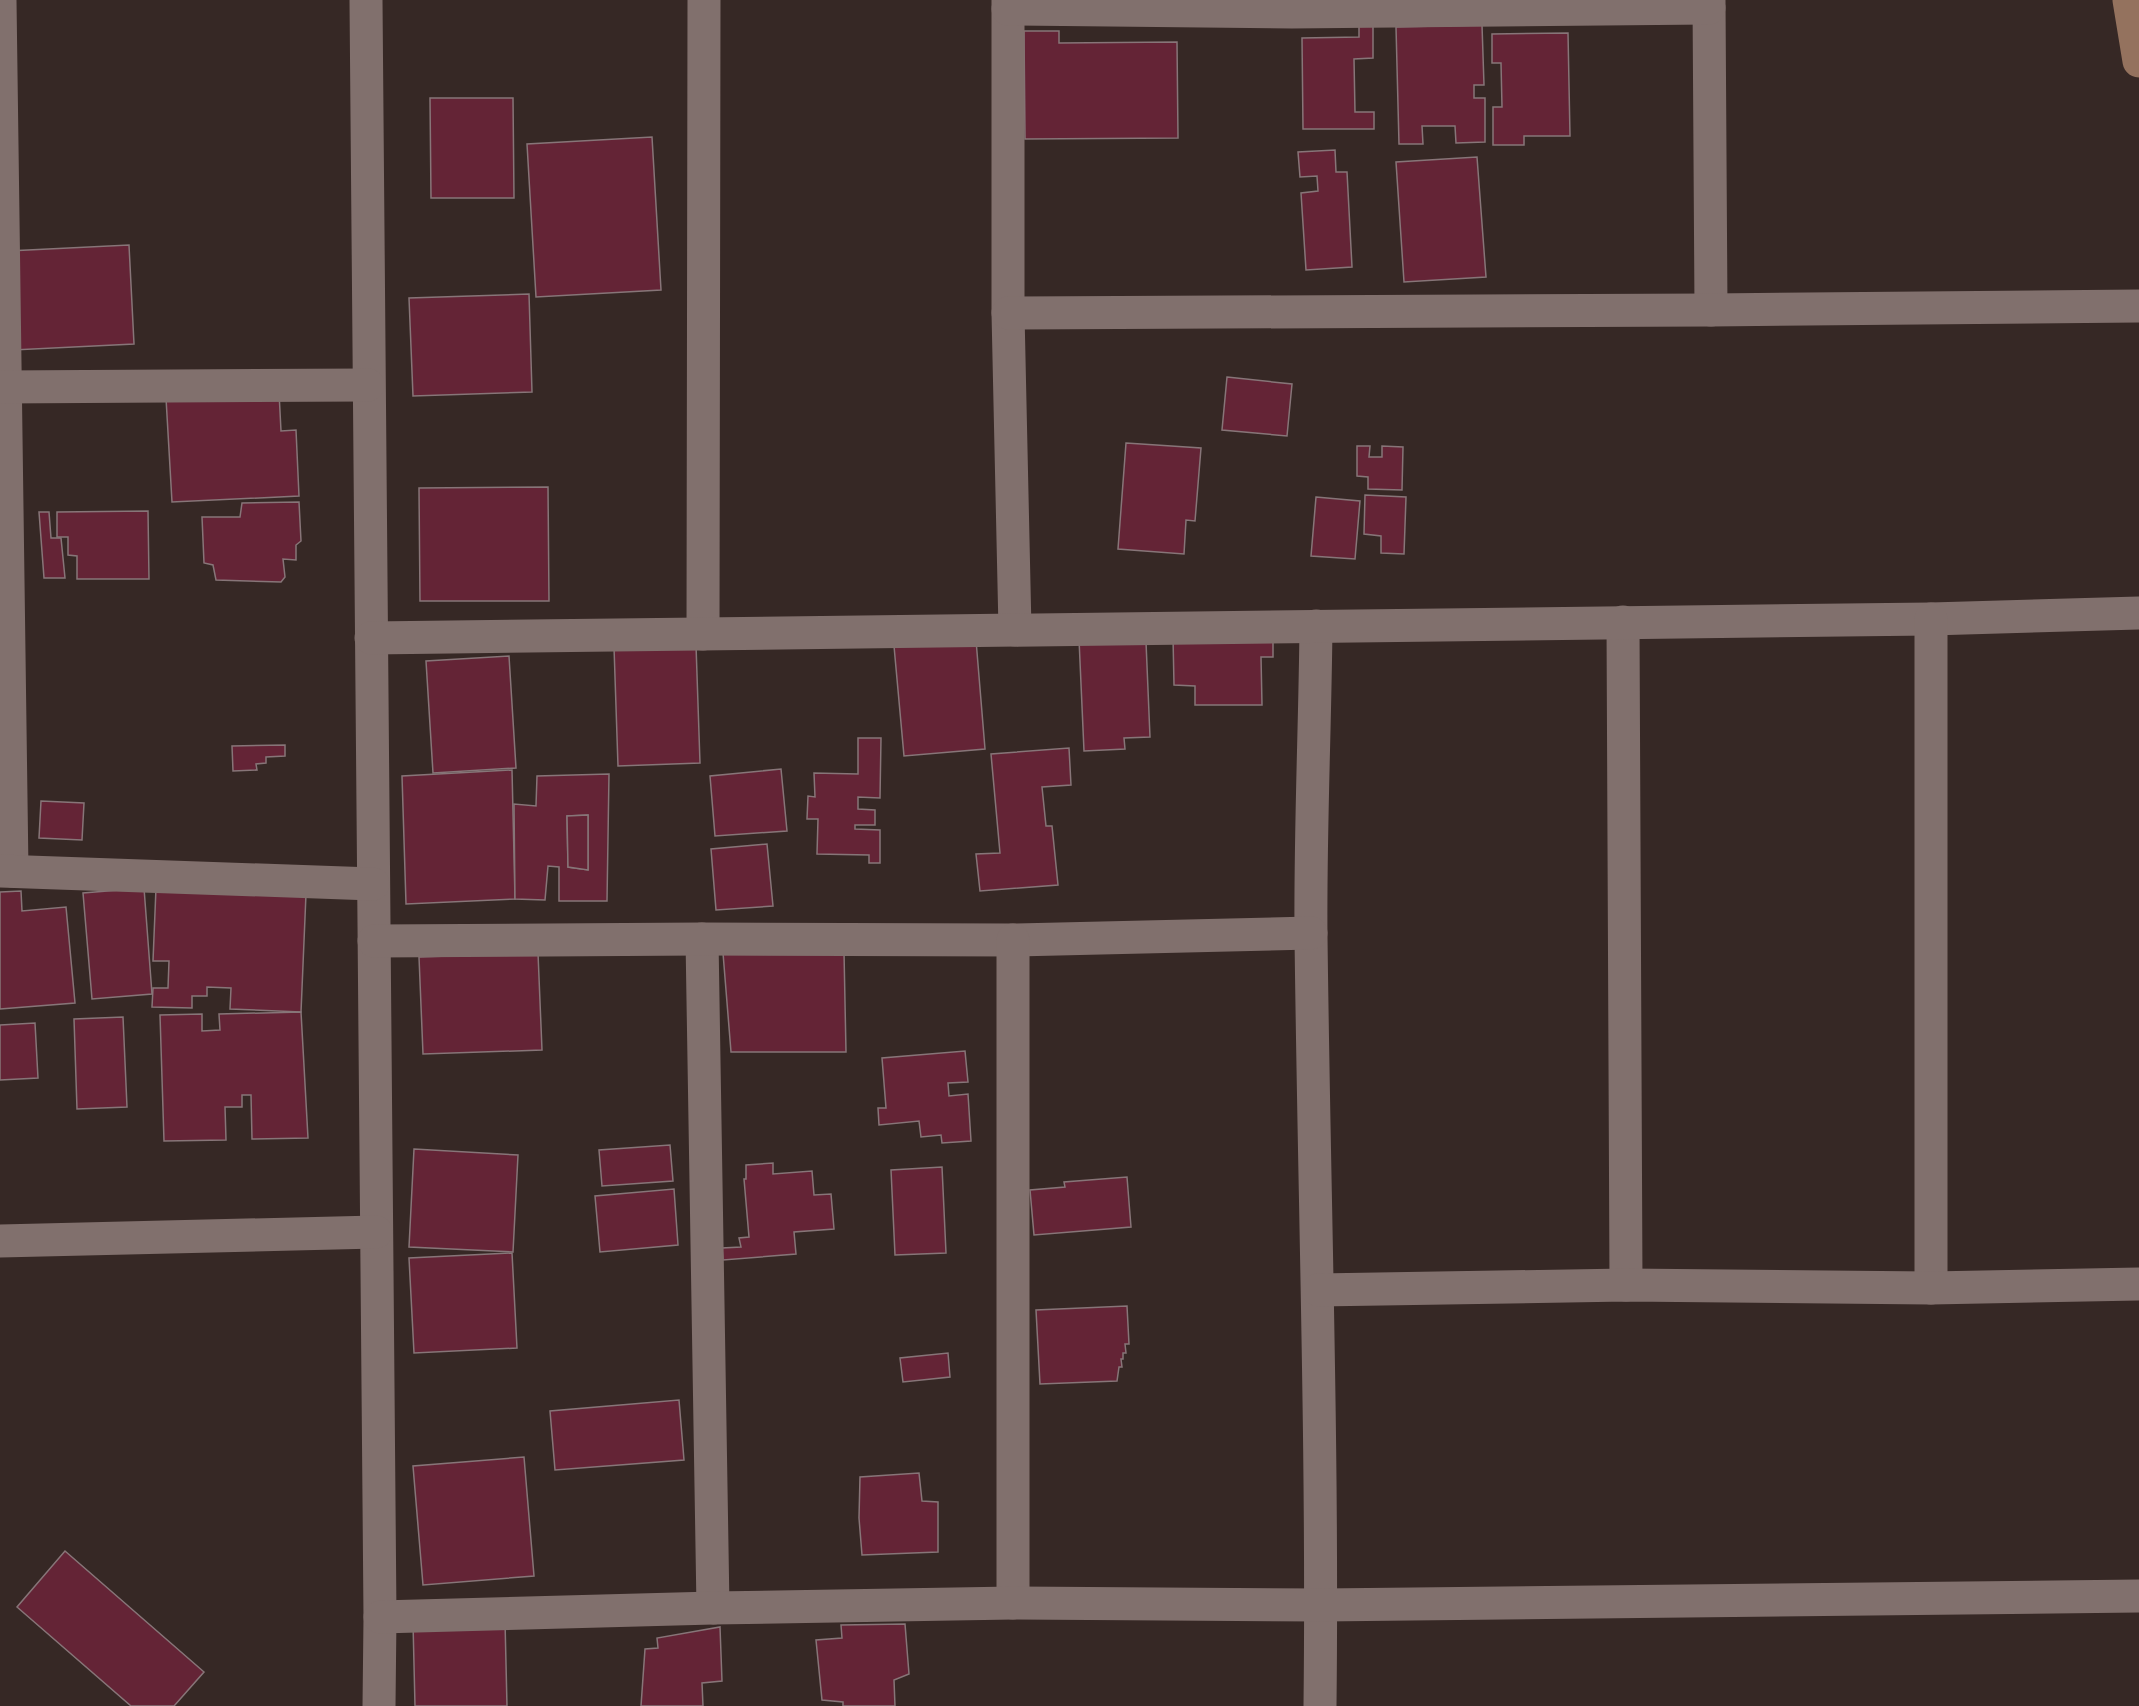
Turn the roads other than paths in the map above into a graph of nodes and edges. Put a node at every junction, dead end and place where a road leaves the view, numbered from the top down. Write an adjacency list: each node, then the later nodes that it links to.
1 (0, 0): 13 (street)
2 (366, 0): 12 (street)
3 (704, 0): 19 (street)
4 (2129, 0): 8 (main road)
5 (1008, 4): 7 (street); 11 (street)
6 (1709, 4): 7 (street); 10 (street)
7 (1292, 6)
8 (2139, 61)
9 (2139, 306): 10 (street)
10 (1712, 310): 11 (street)
11 (1008, 313): 18 (street)
12 (368, 385): 13 (street); 20 (street)
13 (2, 387): 21 (street)
14 (2139, 613): 15 (street)
15 (1931, 619): 16 (street); 31 (street)
16 (1623, 622): 17 (street); 30 (street)
17 (1317, 626): 18 (street); 23 (street)
18 (1015, 630): 19 (street)
19 (703, 634): 20 (street)
20 (371, 638): 22 (street)
21 (6, 871): 22 (street)
22 (373, 884): 26 (street)
23 (1311, 933): 25 (street); 32 (street)
24 (702, 939): 25 (street); 26 (street); 36 (street)
25 (1013, 940): 34 (street)
26 (374, 941): 27 (street)
27 (376, 1232): 28 (street); 37 (street)
28 (0, 1241)
29 (2139, 1284): 31 (street)
30 (1626, 1285): 31 (street); 32 (street)
31 (1931, 1288)
32 (1318, 1290): 35 (street)
33 (2139, 1596): 35 (street)
34 (1013, 1604): 35 (street); 36 (street)
35 (1322, 1605): 39 (street)
36 (713, 1608): 37 (street)
37 (380, 1617): 38 (street)
38 (379, 1706)
39 (1320, 1706)

